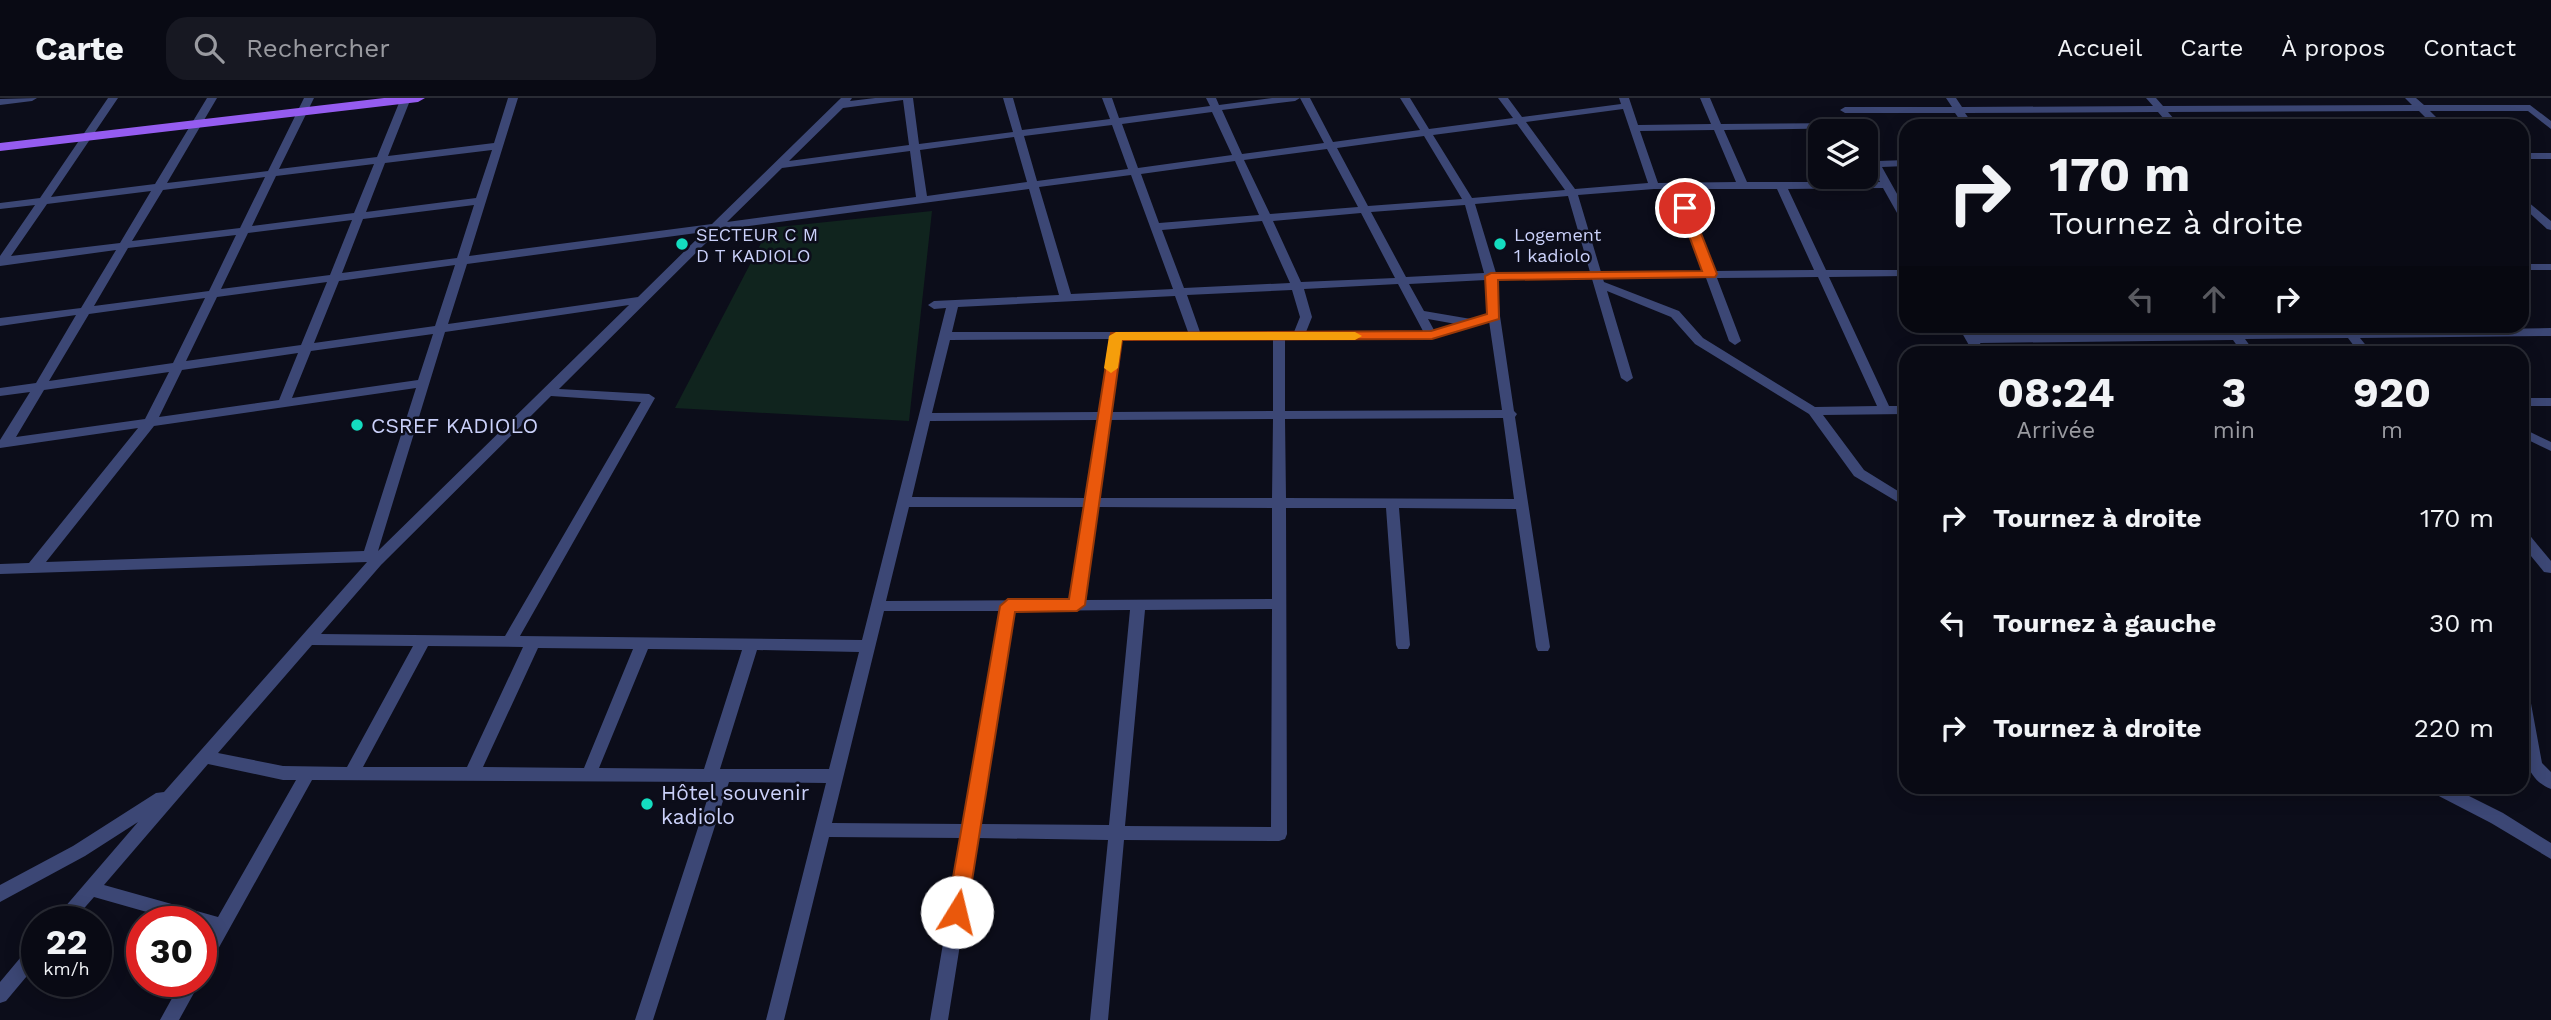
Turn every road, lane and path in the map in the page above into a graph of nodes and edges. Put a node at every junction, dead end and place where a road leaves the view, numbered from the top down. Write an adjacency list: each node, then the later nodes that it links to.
1 (32, 98): 20 (street)
2 (113, 98): 43 (street)
3 (212, 98): 36 (street)
4 (309, 98): 28 (street)
5 (513, 98): 45 (street)
6 (900, 98): 21 (street)
7 (908, 98): 47 (street)
8 (1008, 98): 42 (street)
9 (1107, 98): 35 (street)
10 (1295, 98): 23 (street)
11 (1305, 98): 44 (street)
12 (1405, 98): 41 (street)
13 (1503, 98): 34 (street)
14 (1705, 98): 38 (street)
15 (1838, 98): 26 (street)
16 (1951, 98): 27 (street)
17 (2151, 98): 25 (street)
18 (2410, 98): 24 (street)
19 (410, 99): 28 (main road); 51 (street)
20 (7, 100): 29 (street)
21 (843, 102): 54 (street)
22 (1625, 102): 34 (street); 39 (street)
23 (1214, 103): 35 (street); 50 (street)
24 (2421, 108): 25 (street); 33 (street); 37 (street)
25 (2161, 109): 27 (street); 32 (street)
26 (1845, 110): 27 (street); 30 (street)
27 (1959, 110): 31 (street)
28 (302, 112): 36 (main road); 57 (street)
29 (0, 113)
30 (1850, 119)
31 (1965, 119)
32 (2169, 119)
33 (2433, 119)
34 (1519, 120): 41 (street); 65 (street)
35 (1116, 121): 42 (street); 55 (street)
36 (197, 124): 43 (main road); 64 (street)
37 (2551, 126)
38 (1718, 127): 39 (street); 40 (street); 62 (street)
39 (1634, 128): 60 (street)
40 (1808, 128)
41 (1426, 132): 44 (street); 69 (street)
42 (1018, 134): 47 (street); 58 (street)
43 (86, 137): 46 (main road); 67 (street)
44 (1330, 145): 50 (street); 74 (street)
45 (498, 146): 51 (street); 68 (street)
46 (0, 147)
47 (915, 147): 54 (street); 66 (street)
48 (2529, 156): 49 (street)
49 (2551, 156)
50 (1238, 157): 55 (street); 77 (street)
51 (381, 160): 57 (street); 76 (street)
52 (1899, 163): 53 (street)
53 (1878, 164)
54 (779, 165): 78 (street)
55 (1135, 171): 58 (street); 80 (street)
56 (1878, 171): 59 (street)
57 (272, 173): 64 (street); 81 (street)
58 (1033, 185): 66 (street); 97 (street)
59 (1886, 185): 63 (street); 71 (street)
60 (1654, 186): 61 (street); 65 (street)
61 (1677, 186): 62 (street); 89 (street)
62 (1743, 186): 63 (street)
63 (1782, 186): 87 (street)
64 (159, 187): 67 (street); 82 (street)
65 (1572, 193): 69 (street); 92 (street)
66 (922, 199): 78 (street)
67 (43, 201): 70 (street); 84 (street)
68 (480, 201): 76 (street); 83 (street)
69 (1469, 201): 74 (street); 90 (street)
70 (0, 206)
71 (1899, 208)
72 (2529, 209): 73 (street)
73 (2551, 209)
74 (1365, 210): 77 (street); 93 (street)
75 (2529, 210): 79 (street)
76 (359, 216): 81 (street); 91 (street)
77 (1266, 218): 80 (street); 94 (street)
78 (716, 226): 83 (street); 98 (street)
79 (2551, 227)
80 (1155, 228): 95 (street)
81 (244, 230): 82 (street); 96 (street)
82 (124, 245): 84 (street); 101 (street)
83 (462, 260): 91 (street); 106 (street)
84 (1, 262)
85 (2529, 267): 86 (street)
86 (2551, 267)
87 (1822, 273): 88 (street); 89 (street); 131 (street)
88 (1899, 273)
89 (1710, 274): 92 (street); 119 (street)
90 (1491, 276): 92 (street); 93 (street); 103 (street)
91 (334, 277): 96 (street); 121 (street)
92 (1598, 280): 123 (street); 133 (street)
93 (1402, 281): 94 (street); 102 (street)
94 (1297, 286): 95 (street); 117 (street)
95 (1179, 292): 97 (street); 115 (street)
96 (213, 293): 101 (street); 122 (street)
97 (1066, 298): 99 (street)
98 (642, 300): 106 (street); 127 (street)
99 (953, 304): 100 (street); 112 (street)
100 (934, 305)
101 (85, 310): 104 (street); 125 (street)
102 (1420, 314): 105 (street); 113 (street)
103 (1494, 316): 105 (street); 111 (street)
104 (0, 321)
105 (1474, 322): 111 (street); 113 (street)
106 (440, 329): 121 (street); 124 (street)
107 (2529, 332): 108 (street)
108 (2551, 332)
109 (1968, 333): 118 (street)
110 (2168, 333): 118 (street)
111 (1497, 334): 134 (street)
112 (945, 335): 114 (street); 137 (street)
113 (1432, 335): 117 (street)
114 (1116, 336): 115 (street); 136 (street)
115 (1196, 336): 116 (street)
116 (1279, 337): 117 (street); 135 (street)
117 (1298, 337)
118 (1972, 339): 120 (street)
119 (1735, 341)
120 (1976, 346)
121 (306, 348): 122 (street); 130 (street)
122 (177, 367): 125 (street); 138 (street)
123 (1627, 377)
124 (423, 383): 130 (street); 149 (street)
125 (39, 387): 126 (street); 140 (street)
126 (0, 392)
127 (548, 392): 149 (street); 160 (street)
128 (2529, 402): 129 (street)
129 (2551, 402)
130 (284, 403): 138 (street)
131 (1885, 410): 132 (street); 133 (street)
132 (1899, 410)
133 (1813, 411): 142 (street)
134 (1511, 414): 135 (street); 147 (street)
135 (1279, 415): 136 (street); 145 (street)
136 (1104, 416): 137 (street); 144 (street)
137 (925, 417): 143 (street)
138 (150, 422): 140 (street); 150 (street)
139 (2529, 436): 141 (street)
140 (3, 443)
141 (2551, 447)
142 (1899, 498)
143 (904, 502): 144 (street); 156 (street)
144 (1091, 503): 145 (street); 154 (street)
145 (1278, 503): 146 (street); 153 (street)
146 (1392, 504): 147 (street); 164 (street)
147 (1523, 504): 166 (street)
148 (2529, 544): 151 (street)
149 (372, 558): 150 (street); 158 (street)
150 (34, 567): 152 (street)
151 (2549, 568)
152 (0, 569)
153 (1277, 604): 155 (street); 182 (street)
154 (1077, 605): 155 (street); 157 (street)
155 (1138, 605): 182 (street)
156 (878, 606): 157 (street); 165 (street)
157 (1008, 606): 181 (street)
158 (307, 639): 159 (street); 168 (street)
159 (423, 640): 160 (street); 170 (street)
160 (509, 642): 161 (street)
161 (533, 642): 162 (street); 171 (street)
162 (643, 643): 163 (street); 172 (street)
163 (751, 645): 165 (street); 173 (street)
164 (1403, 645)
165 (868, 646): 174 (street)
166 (1543, 647)
167 (2529, 735): 175 (street)
168 (204, 757): 169 (street); 176 (street)
169 (308, 773): 170 (street); 187 (street)
170 (352, 773): 171 (street)
171 (472, 774): 172 (street)
172 (589, 774): 173 (street)
173 (716, 775): 174 (street); 193 (street)
174 (836, 776): 180 (street)
175 (2551, 782)
176 (177, 787): 184 (street); 185 (street)
177 (2451, 794): 179 (street)
178 (2462, 794): 179 (street)
179 (2476, 807): 183 (street)
180 (822, 830): 181 (street); 194 (street)
181 (970, 831): 182 (street); 195 (street)
182 (1117, 832): 196 (street)
183 (2551, 852)
184 (90, 888): 186 (street); 187 (street)
185 (0, 894)
186 (75, 906)
187 (222, 926): 188 (street)
188 (217, 935)
189 (21, 970): 190 (street)
190 (0, 995)
191 (182, 997): 192 (street)
192 (169, 1020)
193 (645, 1020)
194 (775, 1020)
195 (939, 1020)
196 (1099, 1020)

